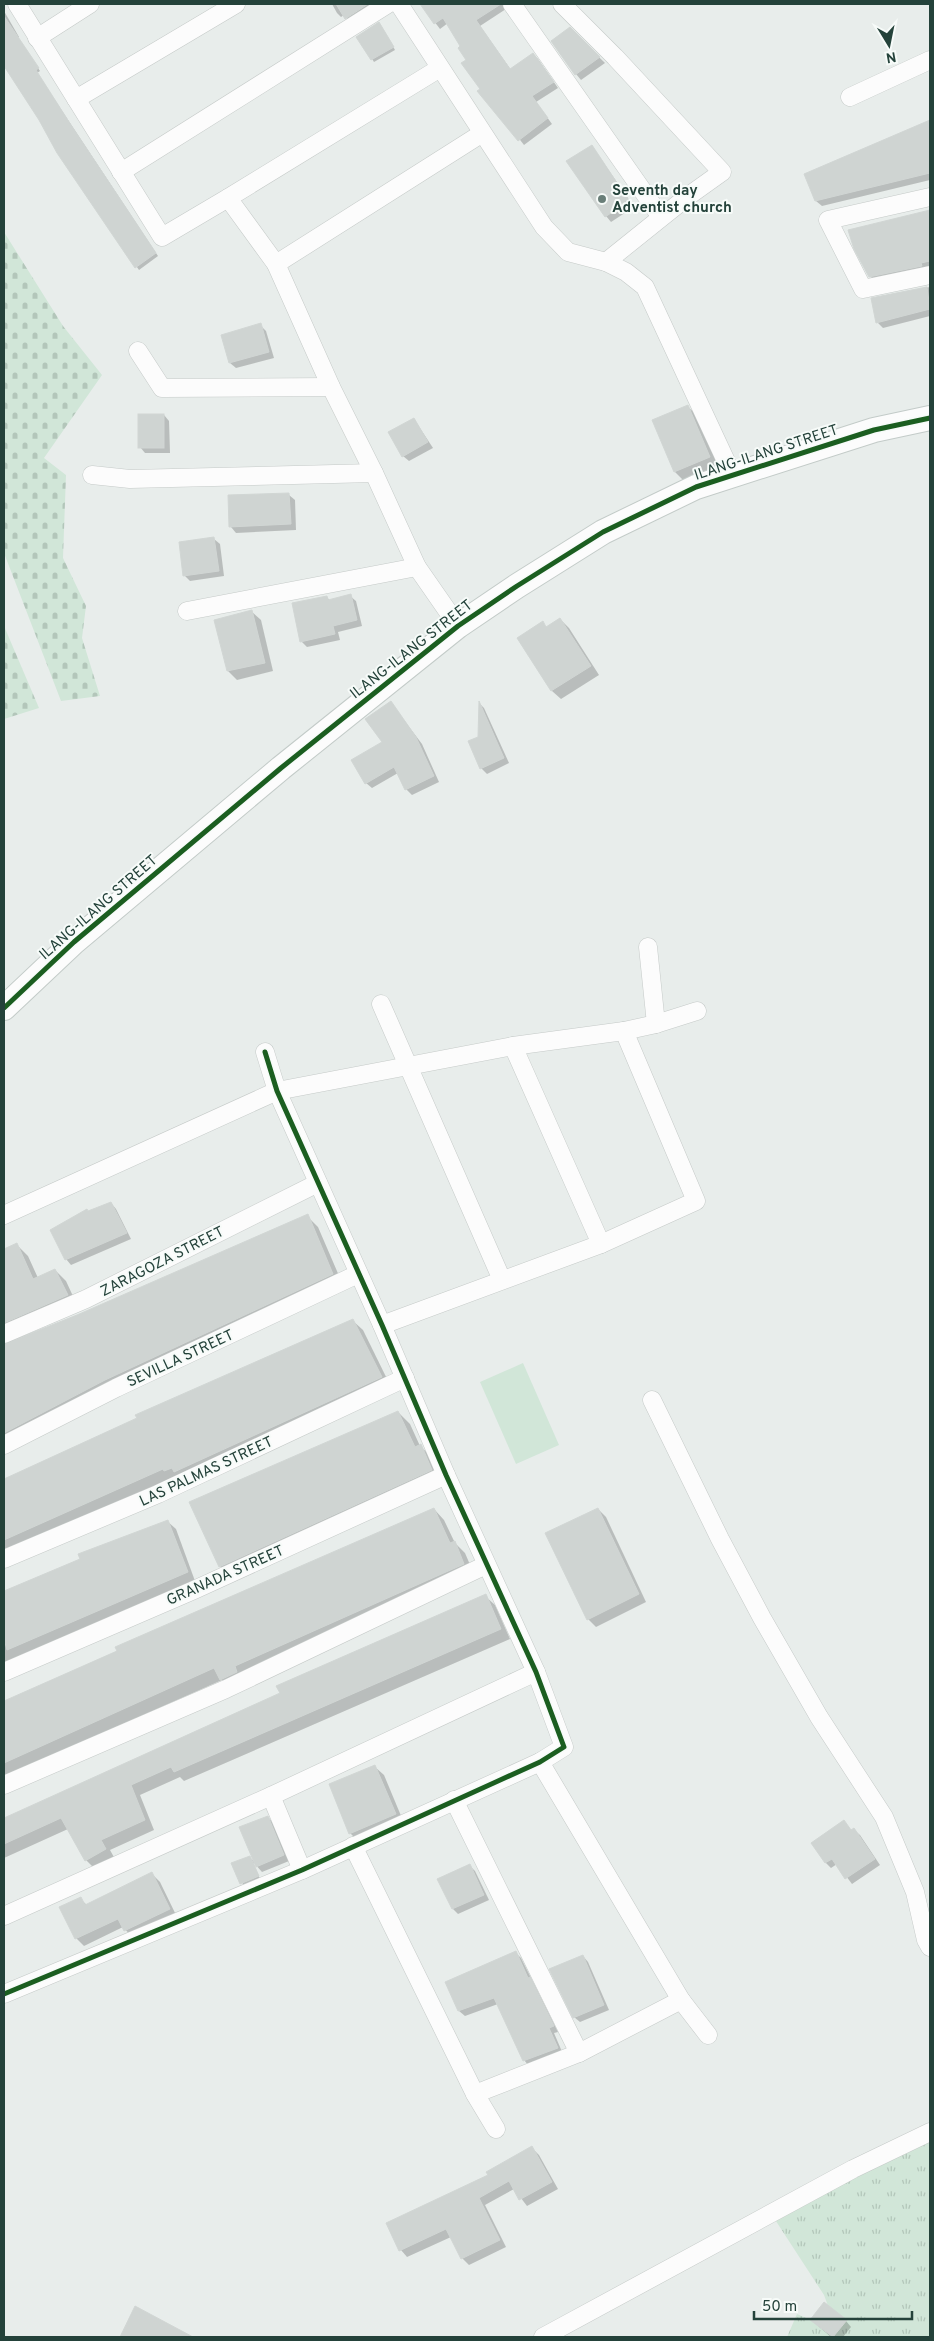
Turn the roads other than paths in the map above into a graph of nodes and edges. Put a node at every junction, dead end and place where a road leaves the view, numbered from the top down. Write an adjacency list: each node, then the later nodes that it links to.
1 (17, 4): 8 (street)
2 (90, 4): 8 (street)
3 (236, 4): 12 (street)
4 (388, 4): 14 (street)
5 (399, 4): 10 (street)
6 (512, 4): 17 (street)
7 (562, 4): 17 (street)
8 (37, 38): 12 (street)
9 (930, 60): 11 (street)
10 (440, 68): 13 (street); 16 (street)
11 (850, 97)
12 (76, 99): 14 (street)
13 (481, 134): 18 (street); 19 (street)
14 (121, 172): 16 (street)
15 (930, 196): 20 (street)
16 (228, 198): 19 (street)
17 (661, 217): 18 (street)
18 (606, 262): 26 (street)
19 (276, 264): 22 (street)
20 (930, 275)
21 (138, 351): 22 (street)
22 (331, 387): 24 (street)
23 (930, 418): 26 (street, ILANG-ILANG STREET)
24 (374, 473): 25 (street); 27 (street)
25 (92, 474)
26 (732, 474): 29 (street, ILANG-ILANG STREET)
27 (417, 567): 28 (street); 29 (street)
28 (187, 611)
29 (458, 626): 32 (street, ILANG-ILANG STREET)
30 (648, 947): 34 (street)
31 (380, 1004): 38 (street)
32 (4, 1008)
33 (696, 1011): 34 (street)
34 (656, 1024): 35 (street)
35 (624, 1031): 36 (street); 42 (street)
36 (514, 1046): 38 (street); 42 (street)
37 (265, 1052): 39 (street)
38 (408, 1066): 39 (street); 44 (street)
39 (277, 1091): 40 (street); 41 (street)
40 (318, 1183): 43 (street); 46 (street, ZARAGOZA STREET)
41 (4, 1214)
42 (601, 1244): 44 (street)
43 (358, 1274): 45 (street); 49 (street, SEVILLA STREET)
44 (502, 1280): 45 (street)
45 (382, 1325): 47 (street)
46 (4, 1334)
47 (405, 1378): 50 (street); 51 (street, LAS PALMAS STREET)
48 (652, 1400): 62 (street)
49 (4, 1445)
50 (446, 1475): 52 (street); 53 (street, GRANADA STREET)
51 (4, 1559)
52 (486, 1565): 54 (street); 56 (street)
53 (4, 1672)
54 (536, 1672): 55 (street); 57 (street)
55 (540, 1762): 58 (street); 64 (street)
56 (4, 1786)
57 (271, 1796): 60 (street); 61 (street)
58 (454, 1800): 59 (street); 66 (street)
59 (353, 1846): 60 (street); 67 (street)
60 (302, 1870): 63 (street)
61 (4, 1916)
62 (930, 1947)
63 (4, 1994)
64 (681, 2000): 65 (street); 66 (street)
65 (708, 2035)
66 (578, 2053): 67 (street)
67 (475, 2094): 68 (street)
68 (496, 2129)
69 (930, 2132): 70 (street)
70 (543, 2337)

